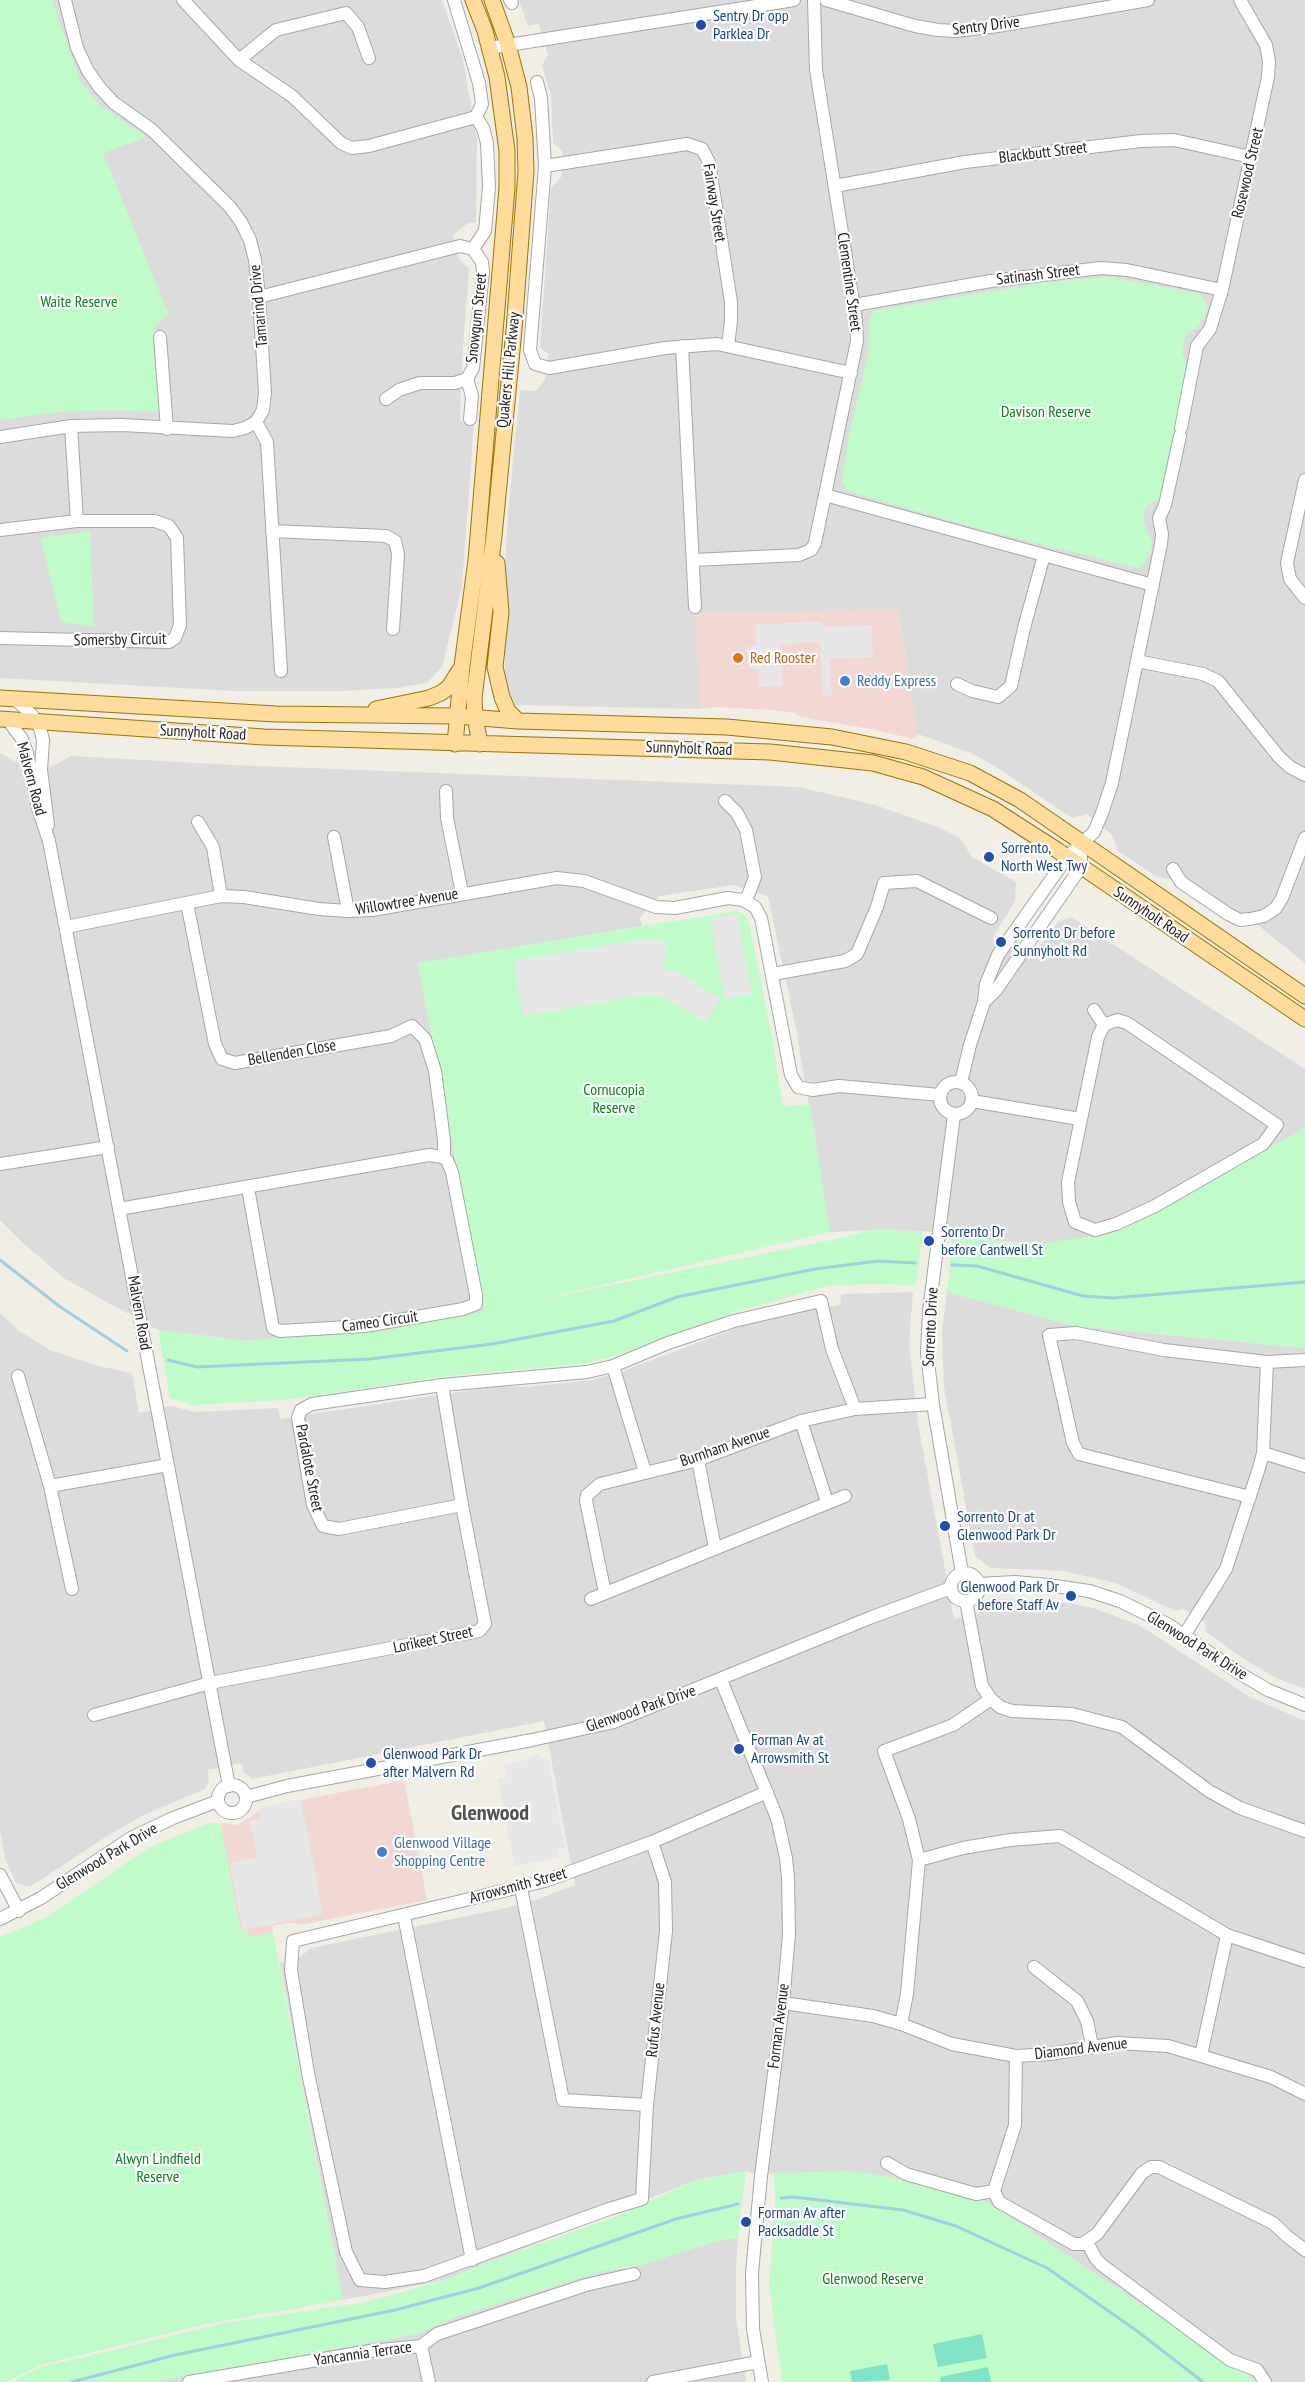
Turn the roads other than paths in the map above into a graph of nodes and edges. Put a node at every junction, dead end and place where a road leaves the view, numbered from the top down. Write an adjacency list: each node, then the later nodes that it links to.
1 (65, 0): 24 (street, Tamarind Drive)
2 (183, 0): 16 (street)
3 (454, 0): 18 (street)
4 (473, 0): 14 (main road, Quakers Hill Parkway)
5 (492, 0): 13 (main road, Quakers Hill Parkway)
6 (794, 0): 11 (street)
7 (814, 0): 21 (street, Clementine Street)
8 (826, 0): 9 (street, Sentry Drive)
9 (1148, 0)
10 (1240, 0): 19 (street, Rosewood Street)
11 (758, 3): 13 (street)
12 (344, 6): 15 (street); 16 (street)
13 (508, 45): 14 (street); 42 (main road, Quakers Hill Parkway)
14 (489, 48): 51 (main road, Quakers Hill Parkway)
15 (369, 58)
16 (239, 60): 18 (street)
17 (537, 82): 20 (street)
18 (476, 117): 22 (street)
19 (1251, 157): 21 (street, Blackbutt Street); 23 (street, Rosewood Street)
20 (545, 166): 27 (street); 28 (street, Fairway Street)
21 (835, 186): 25 (street, Clementine Street)
22 (473, 249): 24 (street, Snowgum Street); 30 (street, Snowgum Street)
23 (1222, 290): 25 (street, Satinash Street); 45 (street, Rosewood Street)
24 (259, 297): 33 (street, Tamarind Drive)
25 (854, 305): 29 (street, Clementine Street)
26 (160, 337): 35 (street)
27 (682, 346): 28 (street); 44 (street)
28 (728, 346): 29 (street)
29 (851, 373): 38 (street, Clementine Street)
30 (467, 379): 31 (street, Snowgum Street); 32 (street)
31 (386, 399)
32 (470, 419)
33 (256, 422): 35 (street); 41 (street)
34 (71, 426): 35 (street); 36 (street); 39 (street)
35 (167, 429)
36 (0, 436)
37 (1305, 480): 46 (street)
38 (825, 495): 43 (street); 44 (street, Clementine Street)
39 (77, 521): 40 (street, Somersby Circuit); 49 (street, Somersby Circuit)
40 (0, 530)
41 (272, 531): 48 (street); 52 (street)
42 (494, 536): 57 (main road, Quakers Hill Parkway); 60 (main road)
43 (1044, 555): 45 (street); 53 (street)
44 (693, 560): 47 (street)
45 (1153, 585): 50 (street)
46 (1305, 598)
47 (695, 606)
48 (393, 629)
49 (0, 638)
50 (1137, 661): 63 (street); 70 (street)
51 (462, 666): 55 (main road); 56 (main road, Quakers Hill Parkway)
52 (281, 671)
53 (957, 684)
54 (7, 698): 55 (main road, Sunnyholt Road); 59 (street, Malvern Road)
55 (344, 716): 56 (main road, Sunnyholt Road)
56 (457, 716): 57 (main road, Sunnyholt Road); 61 (main road, Quakers Hill Parkway)
57 (475, 717): 60 (main road, Sunnyholt Road); 62 (main road, Quakers Hill Parkway)
58 (4, 719): 59 (main road, Sunnyholt Road); 69 (street, Malvern Road)
59 (36, 721): 61 (main road, Sunnyholt Road); 69 (street, Malvern Road)
60 (518, 721): 70 (main road, Sunnyholt Road)
61 (455, 744): 62 (main road, Sunnyholt Road)
62 (480, 744): 71 (main road, Sunnyholt Road)
63 (1305, 775)
64 (446, 791): 74 (street)
65 (726, 801): 76 (street)
66 (198, 822): 75 (street)
67 (334, 837): 78 (street)
68 (1305, 838): 73 (street)
69 (49, 841): 80 (street, Malvern Road)
70 (1082, 842): 71 (street); 72 (street); 82 (main road, Sunnyholt Road)
71 (1067, 857): 72 (main road, Sunnyholt Road); 83 (street)
72 (1081, 867): 83 (street); 85 (main road, Sunnyholt Road)
73 (1173, 869)
74 (462, 893): 76 (street, Willowtree Avenue); 78 (street, Willowtree Avenue)
75 (221, 896): 77 (street, Willowtree Avenue); 78 (street, Willowtree Avenue)
76 (746, 901): 81 (street)
77 (187, 903): 80 (street, Willowtree Avenue); 93 (street, Bellenden Close)
78 (348, 911)
79 (991, 918): 81 (street)
80 (66, 927): 92 (street, Malvern Road)
81 (773, 974): 88 (street)
82 (1305, 996)
83 (984, 1002): 87 (street)
84 (1094, 1010): 86 (street)
85 (1305, 1019)
86 (1104, 1025): 91 (street); 91 (street)
87 (961, 1082): 88 (street); 89 (street)
88 (940, 1095): 90 (street)
89 (972, 1101): 90 (street); 91 (street)
90 (954, 1115): 102 (street, Sorrento Drive)
91 (1080, 1119)
92 (108, 1147): 94 (street); 96 (street, Malvern Road)
93 (442, 1156): 95 (street); 95 (street, Cameo Circuit)
94 (0, 1164)
95 (248, 1188): 96 (street)
96 (119, 1209): 107 (street, Malvern Road)
97 (1305, 1360): 98 (street)
98 (1267, 1362): 105 (street); 112 (street)
99 (613, 1366): 101 (street); 103 (street); 109 (street)
100 (18, 1376): 110 (street)
101 (442, 1385): 114 (street, Lorikeet Street); 114 (street, Pardalote Street)
102 (933, 1404): 103 (street, Burnham Avenue); 116 (street, Sorrento Drive)
103 (855, 1409): 104 (street, Burnham Avenue)
104 (801, 1421): 106 (street, Burnham Avenue); 113 (street)
105 (1263, 1453): 108 (street); 112 (street)
106 (698, 1460): 109 (street, Burnham Avenue); 115 (street)
107 (168, 1466): 110 (street); 125 (street, Malvern Road)
108 (1305, 1467)
109 (645, 1472): 120 (street, Burnham Avenue)
110 (50, 1486): 118 (street)
111 (845, 1496): 113 (street)
112 (1250, 1497): 123 (street)
113 (827, 1503): 115 (street)
114 (462, 1505): 125 (street, Lorikeet Street)
115 (715, 1548): 120 (street)
116 (962, 1573): 117 (street); 119 (street)
117 (979, 1584): 122 (street); 123 (street, Glenwood Park Drive)
118 (72, 1588)
119 (951, 1588): 122 (street); 124 (street, Glenwood Park Drive)
120 (605, 1593): 121 (street)
121 (591, 1599)
122 (966, 1601): 126 (street)
123 (1185, 1634): 127 (street, Glenwood Park Drive)
124 (720, 1680): 130 (street, Forman Avenue); 131 (street, Glenwood Park Drive)
125 (210, 1683): 128 (street); 129 (street, Malvern Road)
126 (991, 1699): 133 (street); 135 (street)
127 (1305, 1705)
128 (94, 1715)
129 (229, 1786): 131 (street); 132 (street)
130 (767, 1792): 134 (street, Arrowsmith Street); 144 (street, Forman Avenue)
131 (246, 1797): 132 (street)
132 (218, 1801): 138 (street, Glenwood Park Drive)
133 (1305, 1831)
134 (652, 1842): 137 (street, Arrowsmith Street); 150 (street, Rufus Avenue)
135 (919, 1860): 141 (street); 145 (street)
136 (0, 1875): 138 (street)
137 (521, 1888): 139 (street, Arrowsmith Street); 150 (street)
138 (19, 1911): 140 (street, Glenwood Park Drive)
139 (404, 1916): 155 (street); 155 (street, Arrowsmith Street)
140 (0, 1919)
141 (1227, 1935): 142 (street); 147 (street)
142 (1305, 1961)
143 (1034, 1967): 146 (street)
144 (783, 2003): 145 (street, Diamond Avenue); 158 (street, Forman Avenue)
145 (901, 2024): 148 (street, Diamond Avenue)
146 (1092, 2046): 147 (street, Diamond Avenue); 148 (street, Diamond Avenue)
147 (1201, 2055): 149 (street, Diamond Avenue)
148 (1016, 2056): 152 (street)
149 (1305, 2094)
150 (647, 2105): 155 (street, Rufus Avenue)
151 (887, 2163): 152 (street)
152 (994, 2191): 153 (street)
153 (1087, 2242): 154 (street); 163 (street)
154 (1305, 2250)
155 (472, 2260)
156 (634, 2274): 157 (street, Yancannia Terrace)
157 (421, 2346): 159 (street, Yancannia Terrace); 160 (street)
158 (758, 2362): 161 (street); 162 (street, Forman Avenue)
159 (189, 2382)
160 (429, 2382)
161 (653, 2382)
162 (762, 2382)
163 (1264, 2382)

